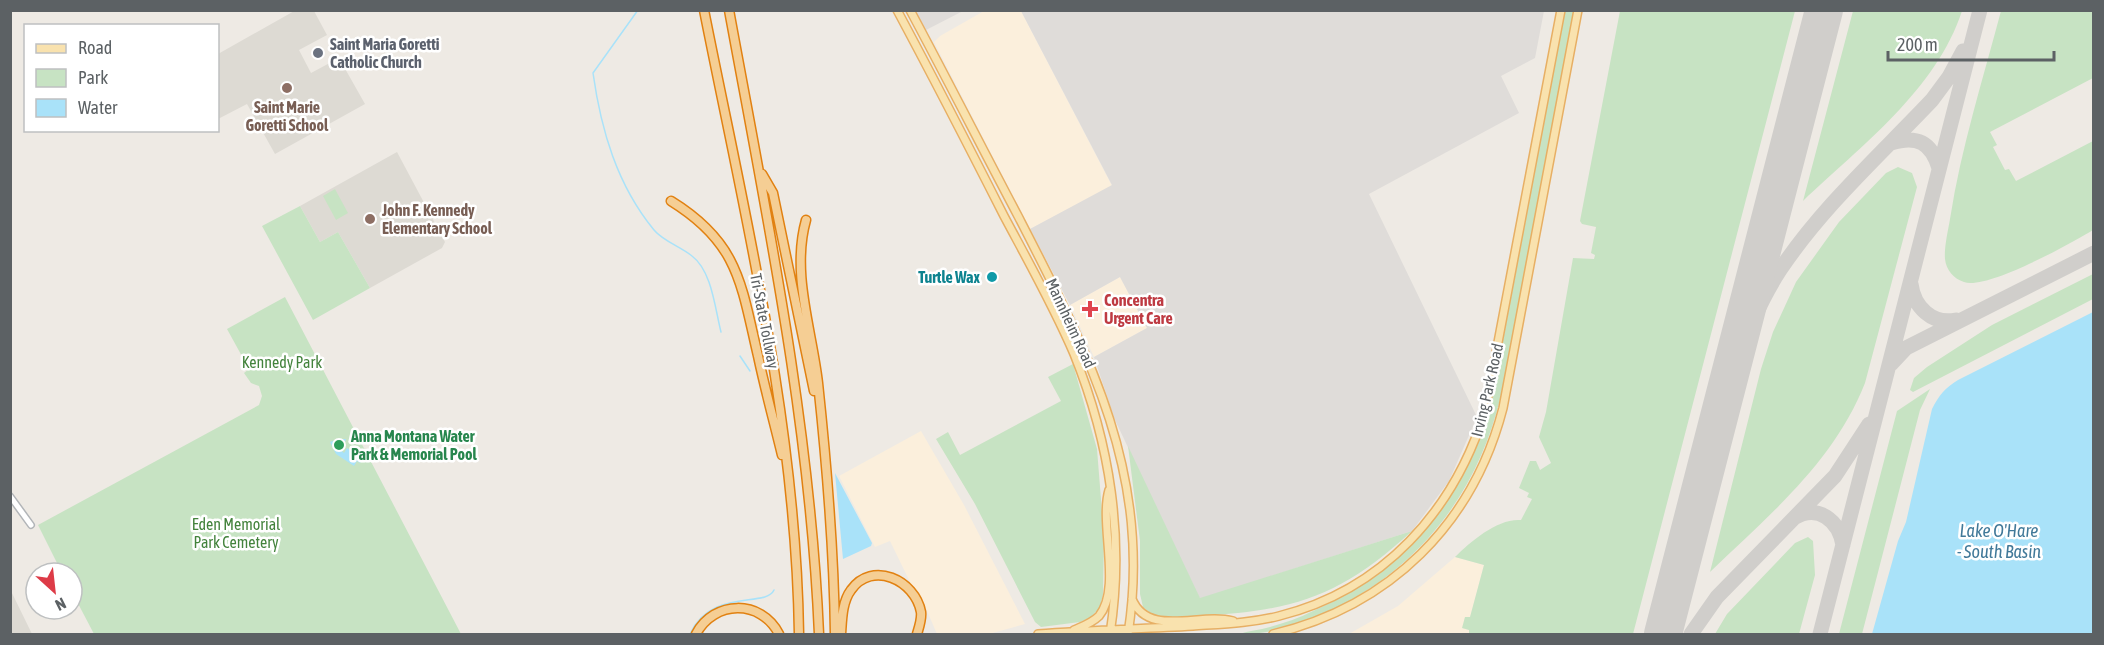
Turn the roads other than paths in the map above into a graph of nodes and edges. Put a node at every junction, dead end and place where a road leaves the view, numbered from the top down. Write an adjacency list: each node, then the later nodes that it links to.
1 (704, 10): 12 (highway, Tri-State Tollway)
2 (729, 10): 7 (highway, Tri-State Tollway)
3 (897, 10): 11 (main road, Mannheim Road)
4 (910, 10): 15 (main road, Mannheim Road)
5 (1561, 10): 16 (main road, Irving Park Road)
6 (1578, 10): 28 (main road, Irving Park Road)
7 (759, 169): 10 (highway); 23 (highway, Tri-State Tollway)
8 (671, 201): 12 (highway)
9 (806, 220): 10 (highway)
10 (820, 427): 24 (highway)
11 (1111, 485): 17 (main road); 18 (main road, Mannheim Road)
12 (791, 491): 22 (highway, Tri-State Tollway)
13 (10, 496): 14 (street)
14 (31, 525)
15 (1132, 598): 16 (main road); 19 (main road, Mannheim Road)
16 (1238, 623): 19 (main road, Irving Park Road)
17 (1071, 632): 18 (main road, Irving Park Road); 27 (main road, Irving Park Road)
18 (1110, 632): 19 (main road, Irving Park Road)
19 (1129, 632)
20 (696, 634): 21 (highway)
21 (779, 634)
22 (799, 634)
23 (819, 634)
24 (836, 634)
25 (841, 634): 26 (highway)
26 (917, 634)
27 (1038, 634)
28 (1273, 634)

